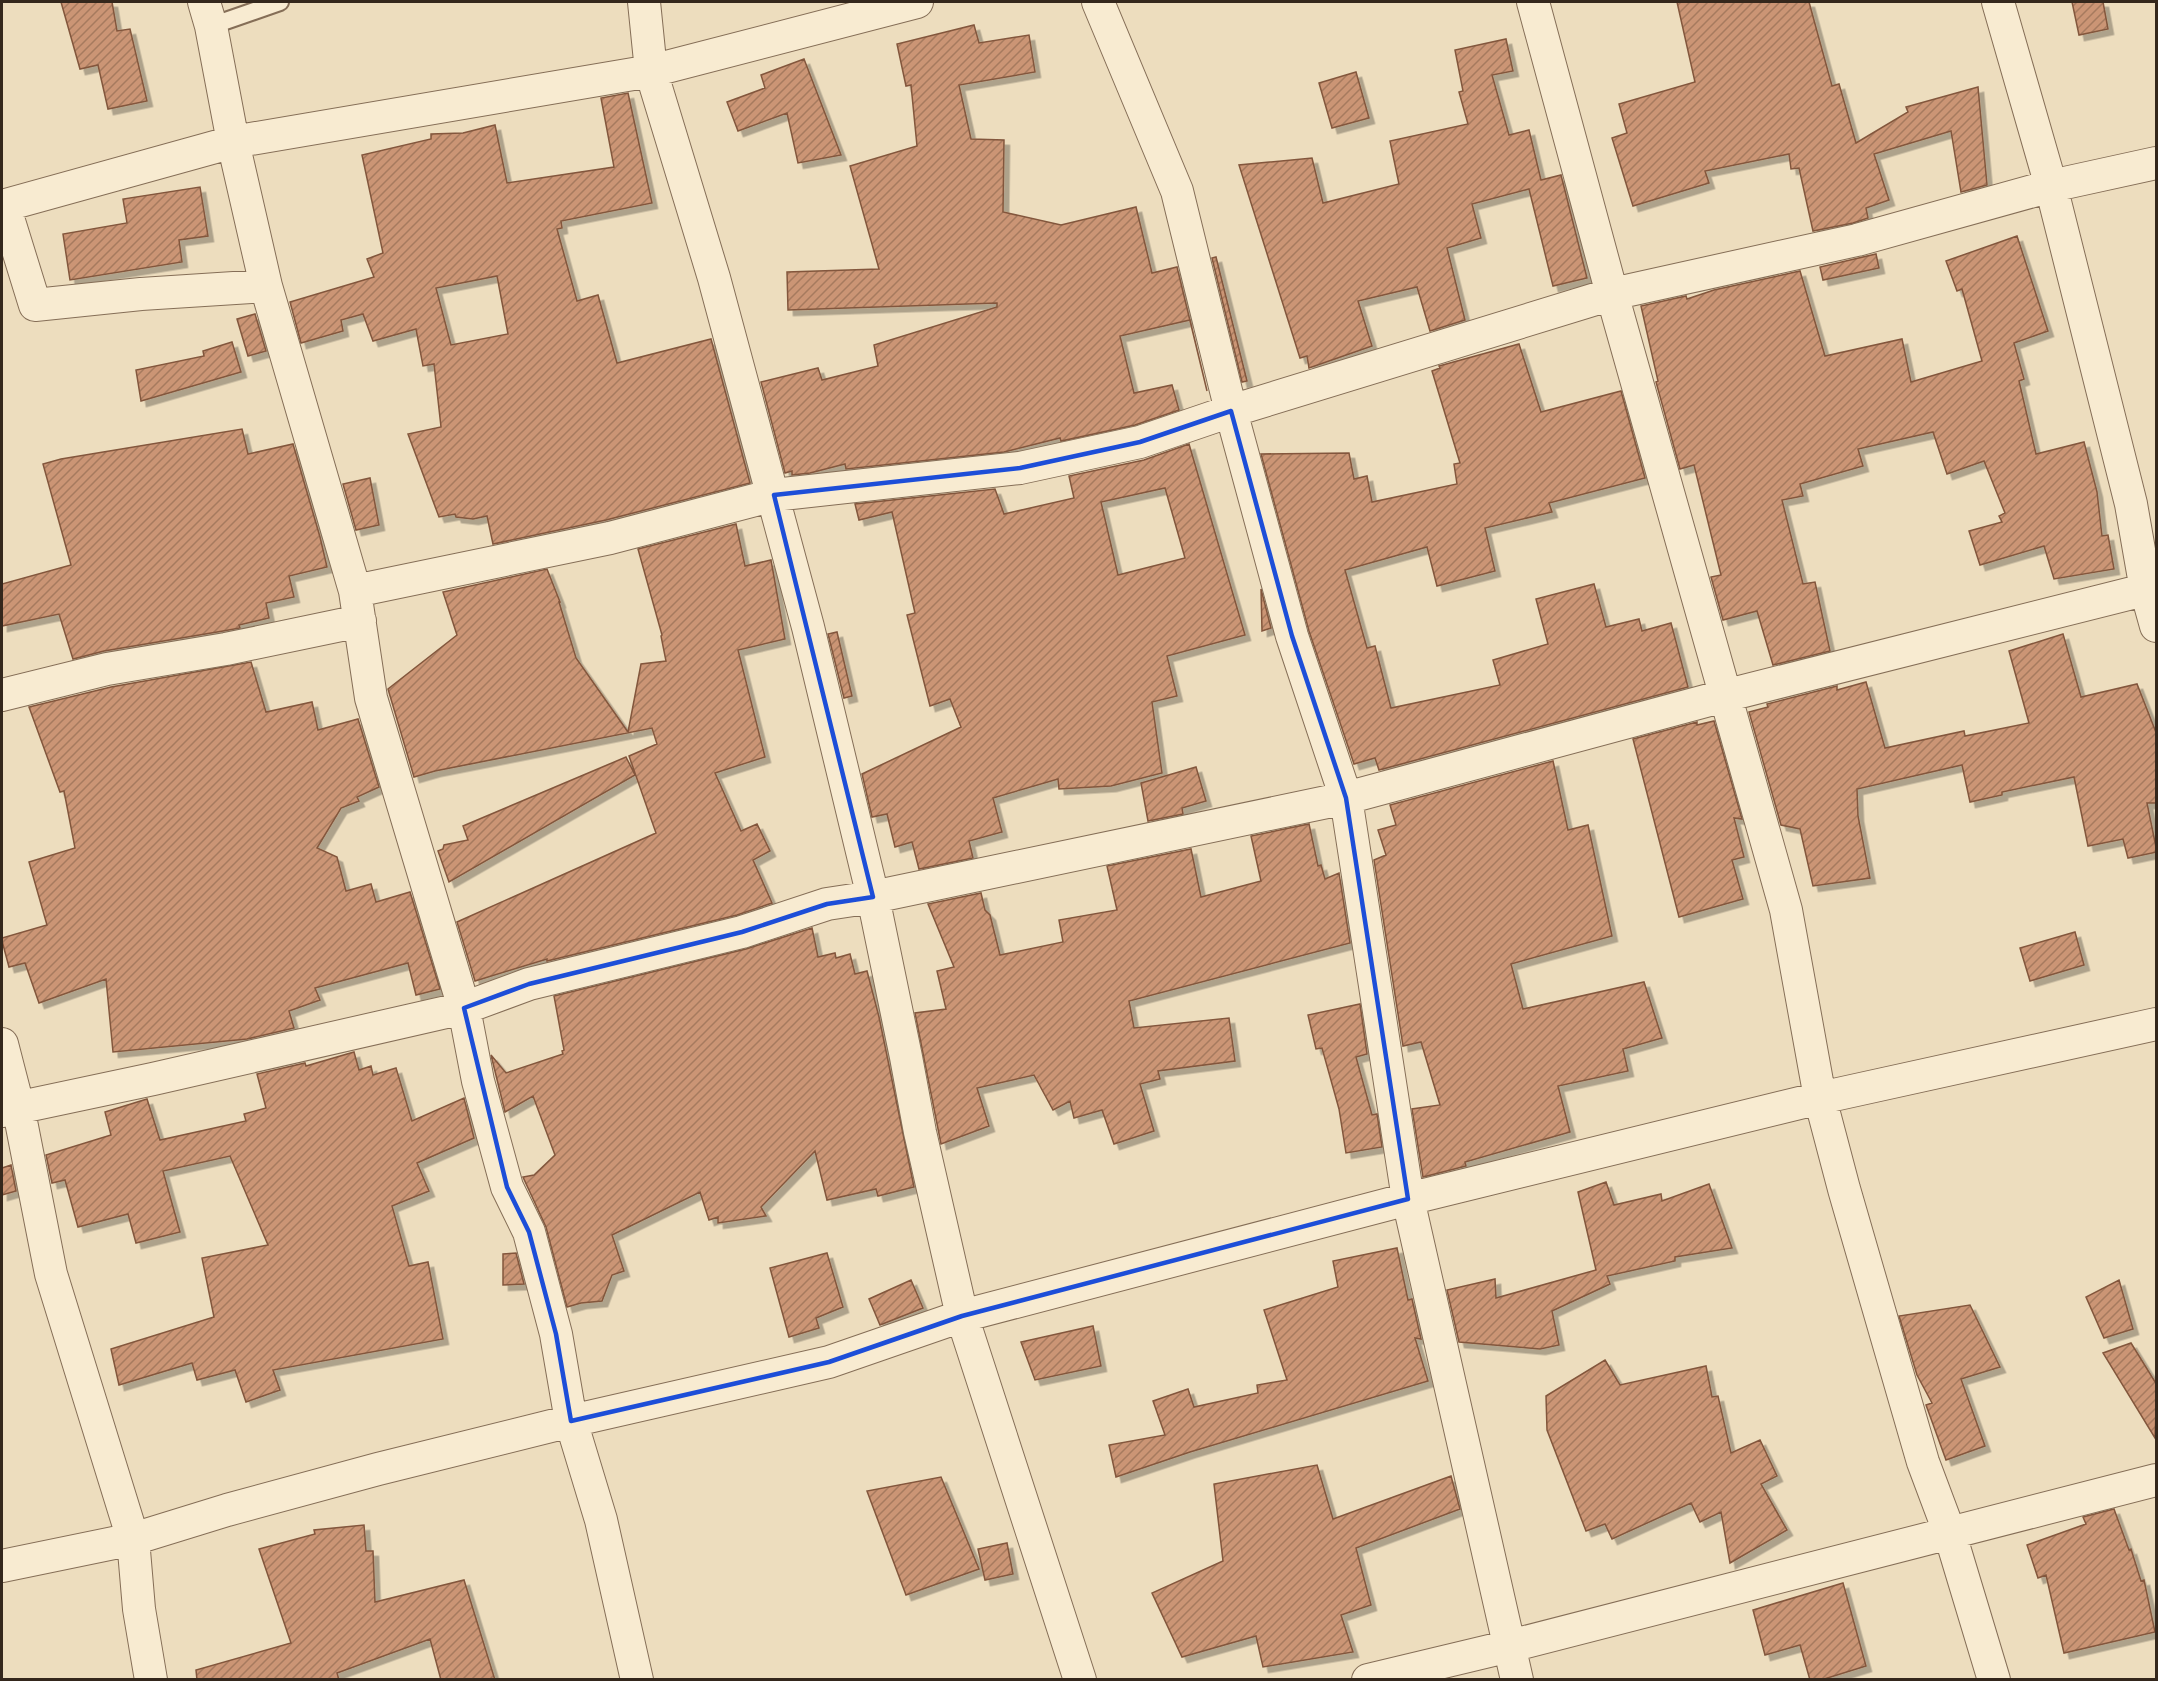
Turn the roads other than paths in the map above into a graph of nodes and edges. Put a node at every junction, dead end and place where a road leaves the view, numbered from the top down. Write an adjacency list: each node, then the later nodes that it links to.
1 (280, 2): 7 (lane)
2 (644, 2): 8 (street)
3 (917, 2): 8 (street)
4 (1098, 2): 15 (street)
5 (1533, 2): 14 (street)
6 (1998, 2): 11 (street)
7 (208, 14): 9 (street)
8 (651, 71): 9 (street); 16 (street)
9 (233, 142): 12 (street); 13 (street)
10 (2157, 163): 11 (street)
11 (2051, 186): 14 (street); 17 (street)
12 (3, 205): 13 (street)
13 (266, 286): 18 (street)
14 (1612, 294): 15 (street); 21 (street)
15 (1231, 411): 16 (street); 22 (street)
16 (774, 495): 18 (street); 23 (street)
17 (2151, 588): 19 (street); 21 (street)
18 (357, 606): 20 (street); 24 (street)
19 (2157, 626)
20 (2, 695)
21 (1724, 696): 22 (street); 27 (street)
22 (1346, 798): 23 (street); 29 (street)
23 (873, 897): 24 (street); 30 (street)
24 (464, 1008): 28 (street); 31 (street)
25 (2157, 1024): 27 (street)
26 (2, 1044): 28 (street)
27 (1820, 1098): 29 (street); 33 (street)
28 (10, 1108): 34 (street)
29 (1408, 1199): 30 (street); 36 (street)
30 (962, 1316): 31 (street); 39 (street)
31 (571, 1421): 34 (street); 38 (street)
32 (2157, 1480): 33 (street)
33 (1950, 1534): 36 (street); 42 (street)
34 (133, 1539): 35 (street); 37 (street)
35 (2, 1566)
36 (1510, 1646): 40 (street); 41 (street)
37 (151, 1680)
38 (637, 1680)
39 (1080, 1680)
40 (1368, 1680)
41 (1517, 1680)
42 (1994, 1680)

